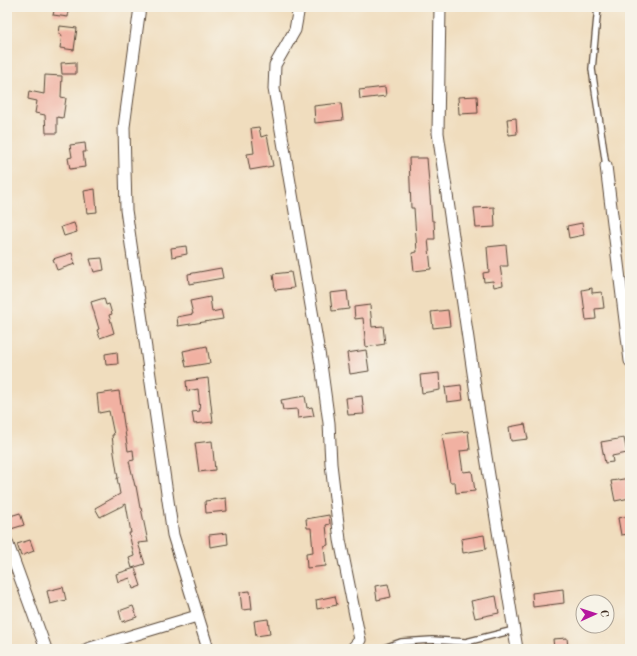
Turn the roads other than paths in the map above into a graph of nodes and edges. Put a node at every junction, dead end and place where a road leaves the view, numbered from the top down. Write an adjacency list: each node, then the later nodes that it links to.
1 (140, 7): 8 (street)
2 (299, 7): 13 (street)
3 (440, 7): 9 (street)
4 (598, 7): 5 (lane)
5 (606, 166): 6 (street)
6 (630, 361)
7 (7, 542): 10 (street)
8 (197, 616): 11 (street); 12 (street)
9 (514, 630): 14 (lane); 15 (street)
10 (46, 649)
11 (87, 649)
12 (208, 649)
13 (352, 649)
14 (381, 649)
15 (517, 649)

